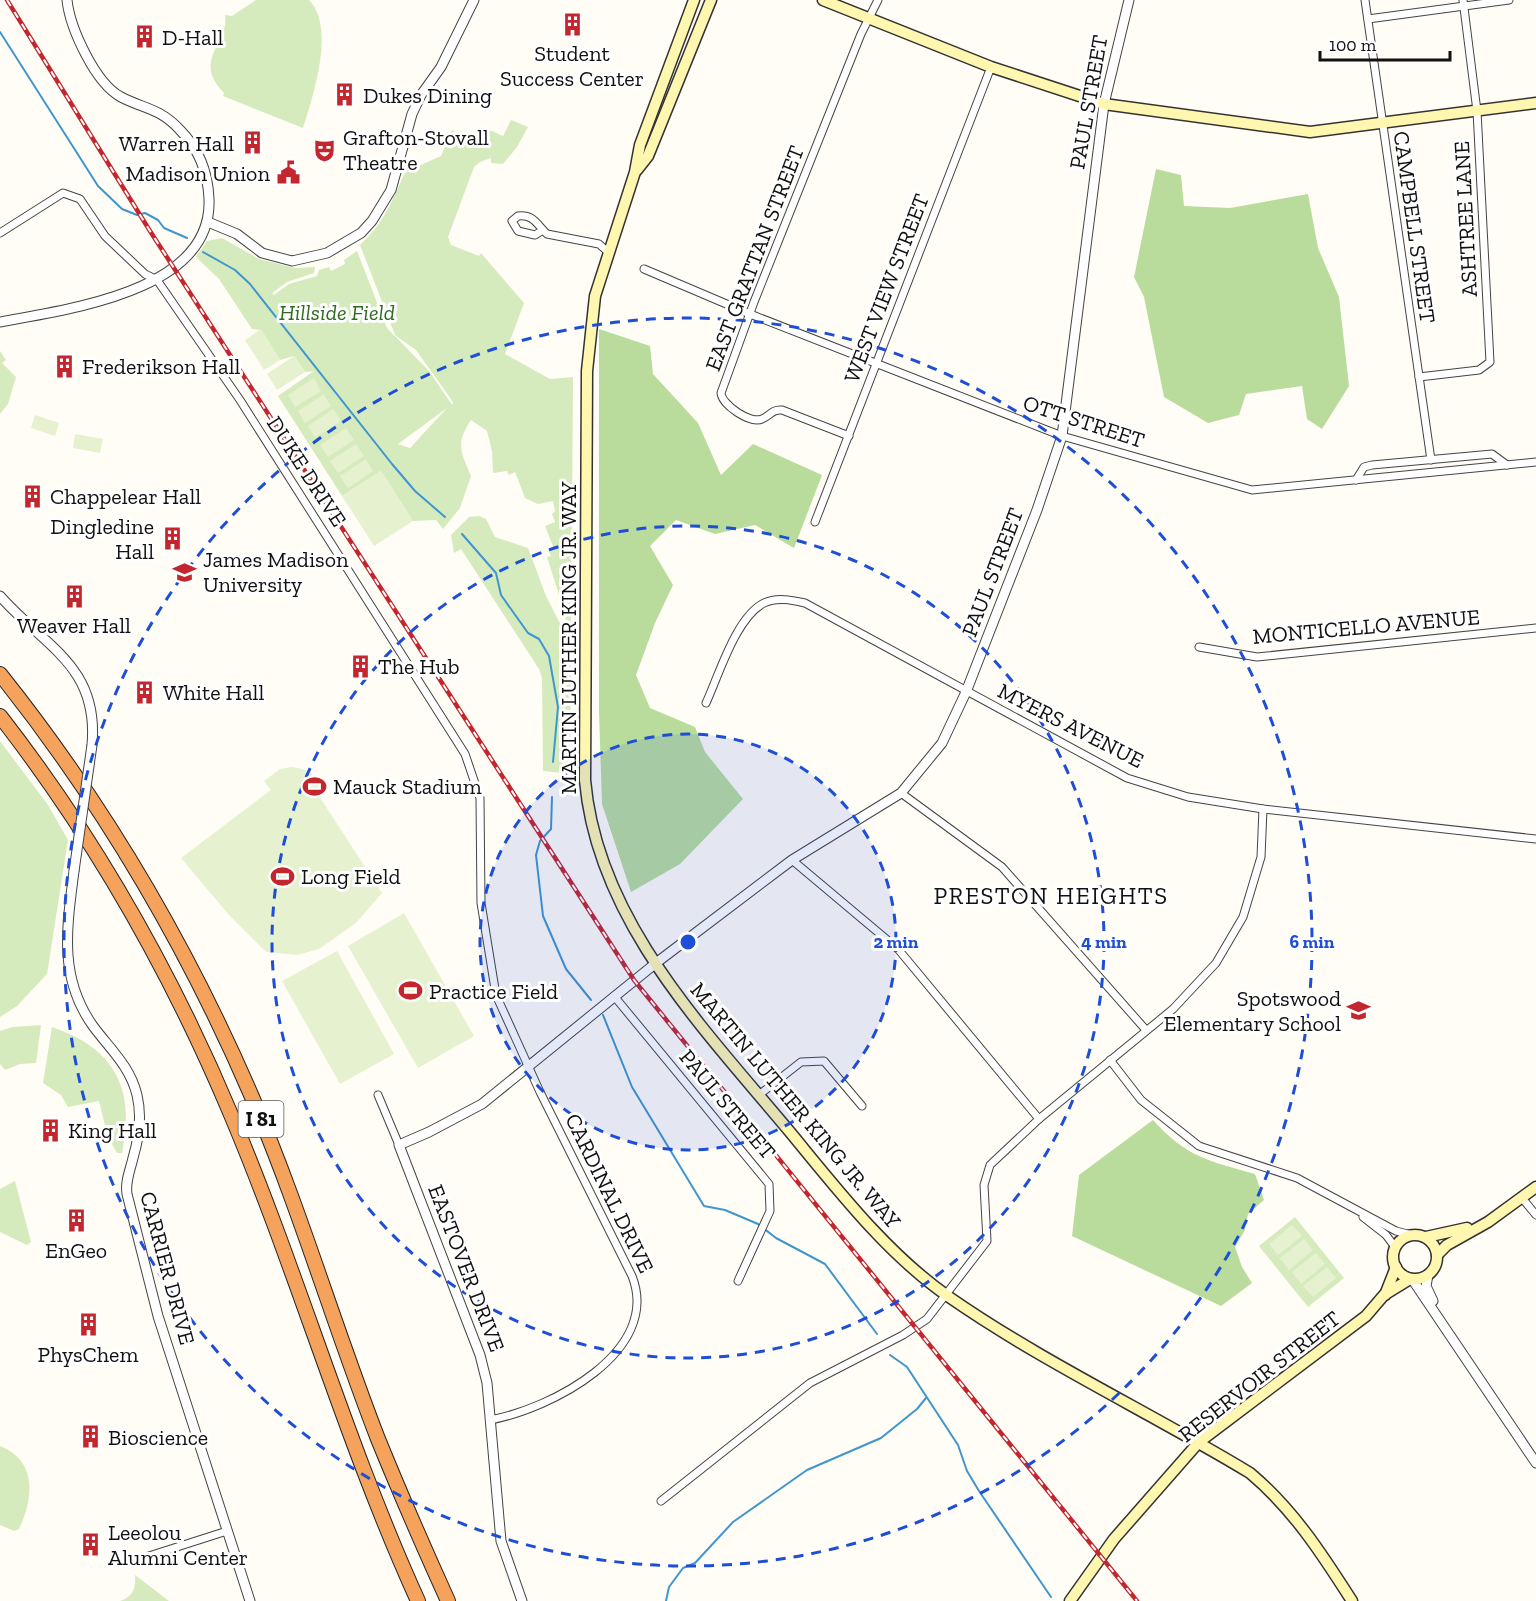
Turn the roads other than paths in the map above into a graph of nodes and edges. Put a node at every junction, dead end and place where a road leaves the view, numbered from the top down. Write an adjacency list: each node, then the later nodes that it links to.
1 (67, 0): 19 (street)
2 (474, 0): 19 (street)
3 (694, 0): 18 (main road, MARTIN LUTHER KING JR. WAY)
4 (711, 0): 18 (main road, MARTIN LUTHER KING JR. WAY)
5 (823, 0): 11 (main road)
6 (878, 0): 11 (street, EAST GRATTAN STREET)
7 (1129, 0): 15 (street, PAUL STREET)
8 (1365, 0): 12 (street, CAMPBELL STREET)
9 (1509, 0): 10 (street)
10 (1464, 4): 12 (street); 16 (street, ASHTREE LANE)
11 (870, 19): 13 (main road); 25 (street, EAST GRATTAN STREET)
12 (1368, 19): 17 (street, CAMPBELL STREET)
13 (991, 67): 15 (main road); 27 (street, WEST VIEW STREET)
14 (1536, 102): 16 (main road)
15 (1104, 104): 17 (main road); 30 (street, PAUL STREET)
16 (1477, 111): 17 (main road); 28 (street, ASHTREE LANE)
17 (1382, 124): 28 (street, CAMPBELL STREET)
18 (635, 172): 22 (main road, MARTIN LUTHER KING JR. WAY)
19 (208, 222): 24 (street)
20 (543, 230): 22 (street)
21 (0, 233): 24 (street, DUKE DRIVE)
22 (608, 252): 48 (main road, MARTIN LUTHER KING JR. WAY)
23 (644, 269): 25 (street, OTT STREET)
24 (157, 280): 26 (street); 47 (street, DUKE DRIVE)
25 (750, 314): 27 (street, OTT STREET); 29 (street, EAST GRATTAN STREET)
26 (0, 322)
27 (877, 363): 29 (street, WEST VIEW STREET); 30 (street, OTT STREET)
28 (1419, 377): 31 (street, CAMPBELL STREET)
29 (849, 436): 35 (street, WEST VIEW STREET)
30 (1062, 436): 34 (street, OTT STREET); 40 (street, PAUL STREET)
31 (1431, 460): 33 (street); 34 (street)
32 (1536, 462): 33 (street, OTT STREET)
33 (1507, 465): 34 (street, OTT STREET)
34 (1356, 480)
35 (816, 522)
36 (0, 596): 78 (street, CARRIER DRIVE, bridge)
37 (1536, 628): 38 (street, MONTICELLO AVENUE)
38 (1199, 647)
39 (0, 674): 82 (highway, I 81)
40 (966, 692): 41 (street, MYERS AVENUE); 43 (street, PAUL STREET); 44 (street, MYERS AVENUE)
41 (706, 703)
42 (0, 716): 81 (highway, I 81)
43 (901, 793): 46 (street, PAUL STREET); 50 (street)
44 (1263, 809): 45 (street, MYERS AVENUE); 50 (street)
45 (1536, 839)
46 (792, 860): 48 (street, PAUL STREET); 56 (street)
47 (487, 948): 52 (street, CARDINAL DRIVE)
48 (656, 963): 49 (street, PAUL STREET); 54 (main road, MARTIN LUTHER KING JR. WAY)
49 (614, 996): 52 (street, PAUL STREET); 70 (street, PAUL STREET)
50 (1146, 1030): 51 (street)
51 (1110, 1060): 56 (street); 60 (street)
52 (528, 1067): 57 (street, PAUL STREET); 74 (street, CARDINAL DRIVE)
53 (378, 1095): 57 (street, EASTOVER DRIVE)
54 (759, 1095): 55 (street); 71 (main road, MARTIN LUTHER KING JR. WAY)
55 (862, 1106)
56 (1039, 1119): 71 (street)
57 (399, 1145): 74 (street, EASTOVER DRIVE)
58 (1536, 1187): 59 (main road)
59 (1522, 1198): 61 (street); 62 (main road)
60 (1344, 1203): 63 (street); 65 (street)
61 (1536, 1215)
62 (1488, 1222): 64 (main road); 66 (main road)
63 (1412, 1235): 64 (main road); 65 (main road)
64 (1426, 1237): 66 (main road)
65 (1395, 1247): 67 (main road)
66 (1437, 1255): 68 (main road)
67 (1396, 1268): 69 (main road); 72 (main road, RESERVOIR STREET)
68 (1428, 1275): 69 (main road); 73 (street)
69 (1411, 1279): 72 (main road, RESERVOIR STREET); 73 (street)
70 (738, 1281)
71 (947, 1295): 75 (main road, MARTIN LUTHER KING JR. WAY); 77 (street)
72 (1384, 1295): 75 (main road, RESERVOIR STREET)
73 (1446, 1327): 76 (street)
74 (490, 1420): 83 (street, EASTOVER DRIVE)
75 (1199, 1442): 84 (main road, RESERVOIR STREET); 85 (main road, MARTIN LUTHER KING JR. WAY)
76 (1536, 1463)
77 (661, 1501)
78 (227, 1531): 79 (street); 80 (street, CARRIER DRIVE)
79 (127, 1563)
80 (250, 1601)
81 (418, 1601)
82 (448, 1601)
83 (522, 1601)
84 (1070, 1601)
85 (1352, 1601)

